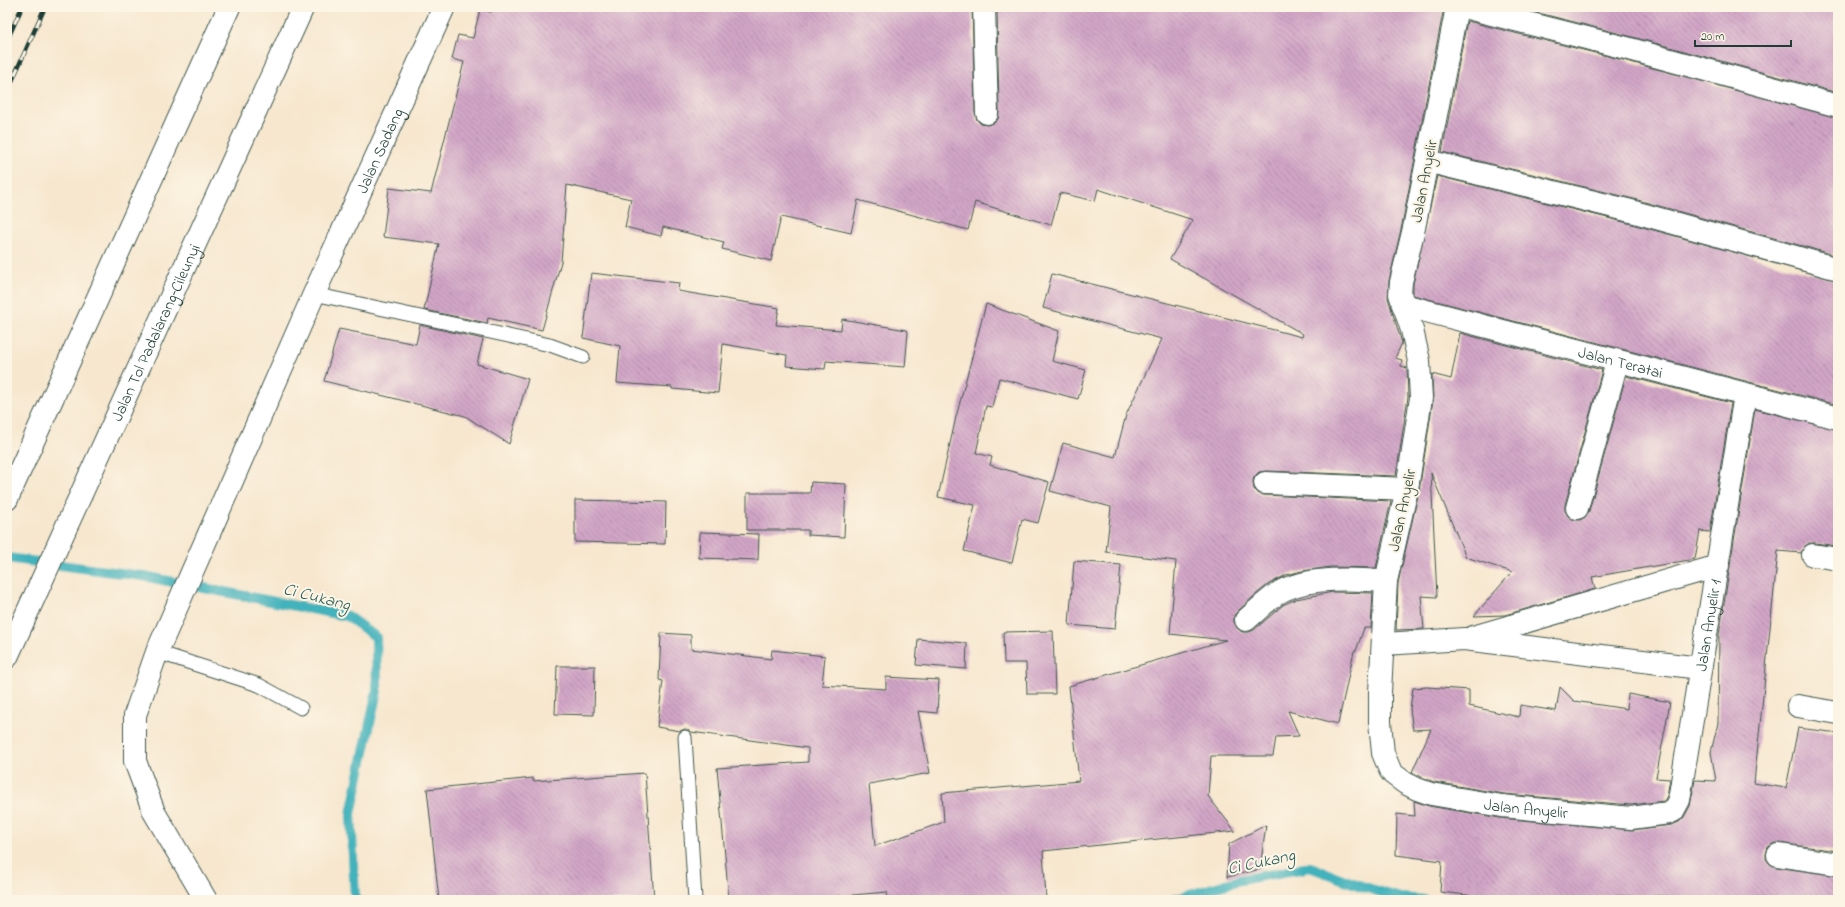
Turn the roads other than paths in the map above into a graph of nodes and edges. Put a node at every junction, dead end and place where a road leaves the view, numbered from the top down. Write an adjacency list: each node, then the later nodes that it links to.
1 (229, 7): 19 (main road)
2 (303, 7): 29 (main road, Jalan Tol Padalarang–Cileunyi)
3 (444, 7): 11 (main road, Jalan Sadang)
4 (984, 7): 8 (main road)
5 (1457, 7): 9 (main road, Jalan Anyelir)
6 (1464, 7): 7 (main road)
7 (1838, 106)
8 (987, 113)
9 (1427, 161): 10 (main road); 12 (main road, Jalan Anyelir)
10 (1838, 269)
11 (314, 294): 13 (lane); 28 (main road, Jalan Sadang)
12 (1403, 305): 14 (main road, Jalan Teratai); 18 (main road, Jalan Anyelir)
13 (582, 357)
14 (1617, 362): 15 (main road, Jalan Teratai); 20 (main road)
15 (1745, 395): 16 (main road, Jalan Teratai); 23 (main road, Jalan Anyelir 1)
16 (1838, 418)
17 (1265, 483): 18 (main road)
18 (1407, 489): 24 (main road, Jalan Anyelir)
19 (11, 490)
20 (1577, 508)
21 (1813, 555): 22 (main road)
22 (1838, 559)
23 (1718, 566): 26 (main road); 30 (main road, Jalan Anyelir 1)
24 (1386, 581): 25 (main road); 27 (main road, Jalan Anyelir)
25 (1246, 620)
26 (1464, 639): 27 (main road); 30 (main road)
27 (1384, 644): 35 (main road, Jalan Anyelir)
28 (157, 652): 32 (lane); 38 (main road, Jalan Sadang)
29 (7, 657)
30 (1700, 668): 35 (main road, Jalan Anyelir 1)
31 (1798, 706): 33 (main road)
32 (301, 708)
33 (1838, 713)
34 (685, 737): 39 (lane)
35 (1631, 818)
36 (1778, 856): 37 (main road)
37 (1838, 864)
38 (206, 900)
39 (695, 900)

